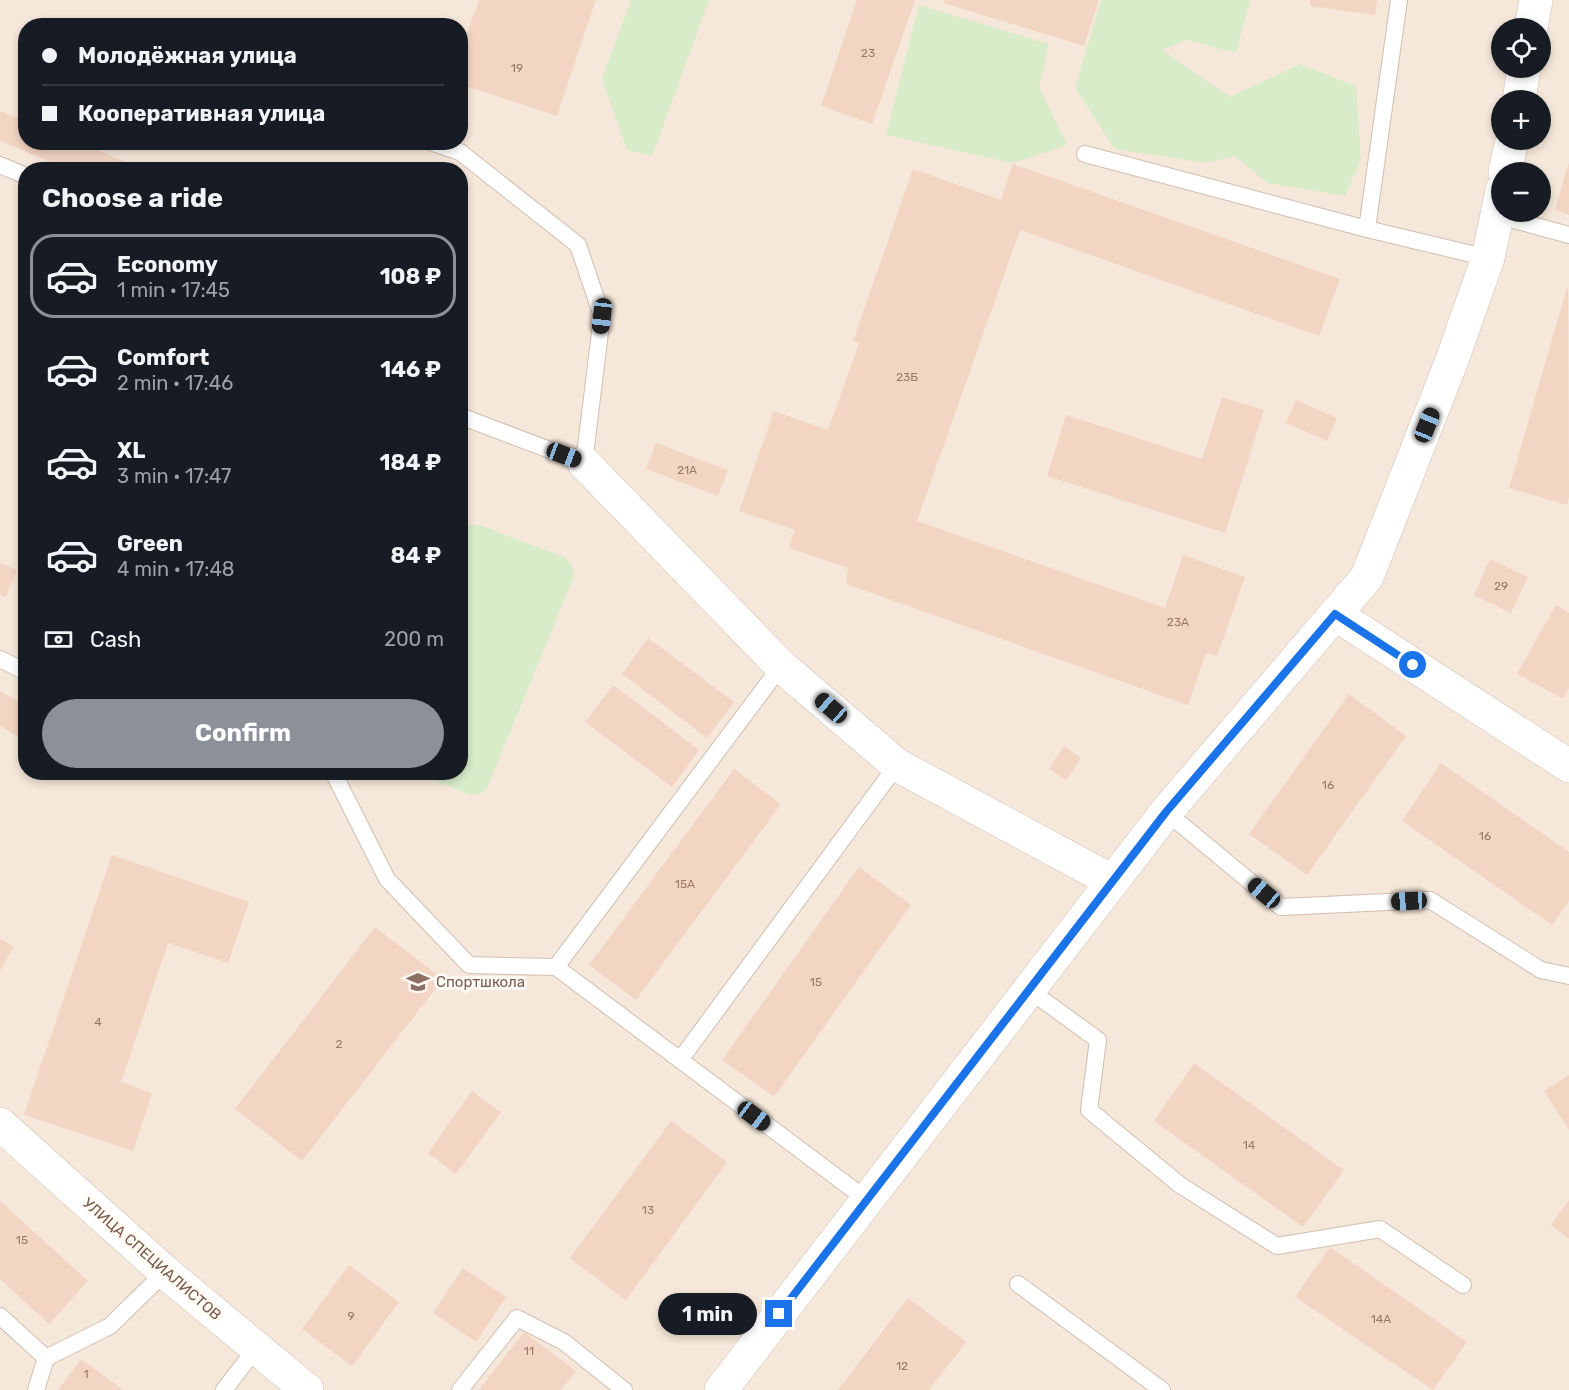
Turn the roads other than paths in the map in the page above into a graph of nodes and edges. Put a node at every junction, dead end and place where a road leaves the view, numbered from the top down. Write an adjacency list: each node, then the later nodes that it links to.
1 (1399, 0): 10 (lane)
2 (1536, 0): 3 (street)
3 (1533, 18)
4 (454, 150): 14 (lane)
5 (1085, 154): 10 (lane)
6 (0, 165): 7 (lane)
7 (18, 173)
8 (1495, 222): 12 (street)
9 (1541, 222): 11 (lane)
10 (1367, 229): 12 (lane)
11 (1569, 235)
12 (1488, 258): 15 (street)
13 (468, 419): 14 (lane)
14 (584, 463): 17 (street)
15 (1335, 614): 20 (street); 22 (street)
16 (0, 659): 18 (lane)
17 (781, 666): 19 (street); 24 (lane)
18 (18, 668)
19 (897, 765): 23 (street); 27 (lane)
20 (1569, 766)
21 (337, 780): 24 (lane)
22 (1166, 812): 23 (street); 25 (lane)
23 (1112, 881): 26 (street)
24 (556, 967): 27 (lane)
25 (1569, 976)
26 (1029, 990): 29 (street); 32 (lane)
27 (680, 1060): 29 (lane)
28 (0, 1124): 30 (street, УЛИЦА СПЕЦИАЛИСТОВ)
29 (867, 1200): 41 (street)
30 (165, 1272): 34 (street, УЛИЦА СПЕЦИАЛИСТОВ); 35 (lane)
31 (1018, 1284): 42 (lane)
32 (1463, 1285)
33 (0, 1316): 35 (lane)
34 (256, 1348): 37 (lane); 38 (street, УЛИЦА СПЕЦИАЛИСТОВ)
35 (46, 1358): 36 (lane)
36 (36, 1390)
37 (225, 1390)
38 (307, 1390)
39 (460, 1390): 40 (lane)
40 (624, 1390)
41 (721, 1390)
42 (1162, 1390)

